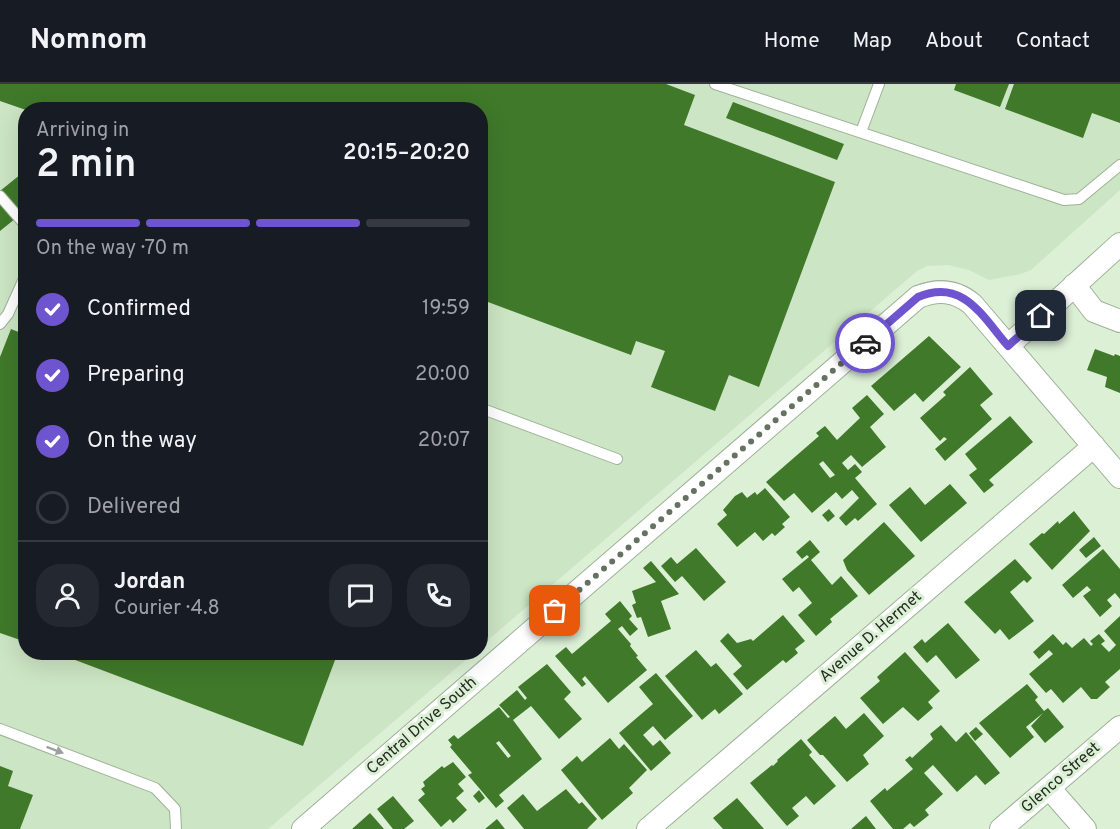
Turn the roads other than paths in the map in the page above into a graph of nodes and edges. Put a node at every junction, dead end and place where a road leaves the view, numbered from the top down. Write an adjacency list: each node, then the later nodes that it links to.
1 (716, 84): 3 (lane)
2 (879, 84): 3 (lane)
3 (861, 132): 4 (lane)
4 (1120, 165)
5 (0, 196): 6 (lane)
6 (18, 217)
7 (1120, 244): 8 (street)
8 (1074, 285): 10 (street); 12 (street)
9 (18, 292): 11 (lane)
10 (1120, 321)
11 (0, 324)
12 (1008, 346): 14 (street, Central Drive South); 21 (street, Central Drive South)
13 (488, 411): 15 (lane)
14 (1094, 446): 16 (street, Central Drive South); 22 (street, Avenue D. Hermet)
15 (617, 459)
16 (1120, 477)
17 (1120, 726): 19 (street, Glenco Street)
18 (0, 729): 20 (lane, one-way to 20)
19 (1049, 788): 23 (street, Glenco Street); 24 (street)
20 (176, 829)
21 (303, 829)
22 (648, 829)
23 (1001, 829)
24 (1085, 829)

